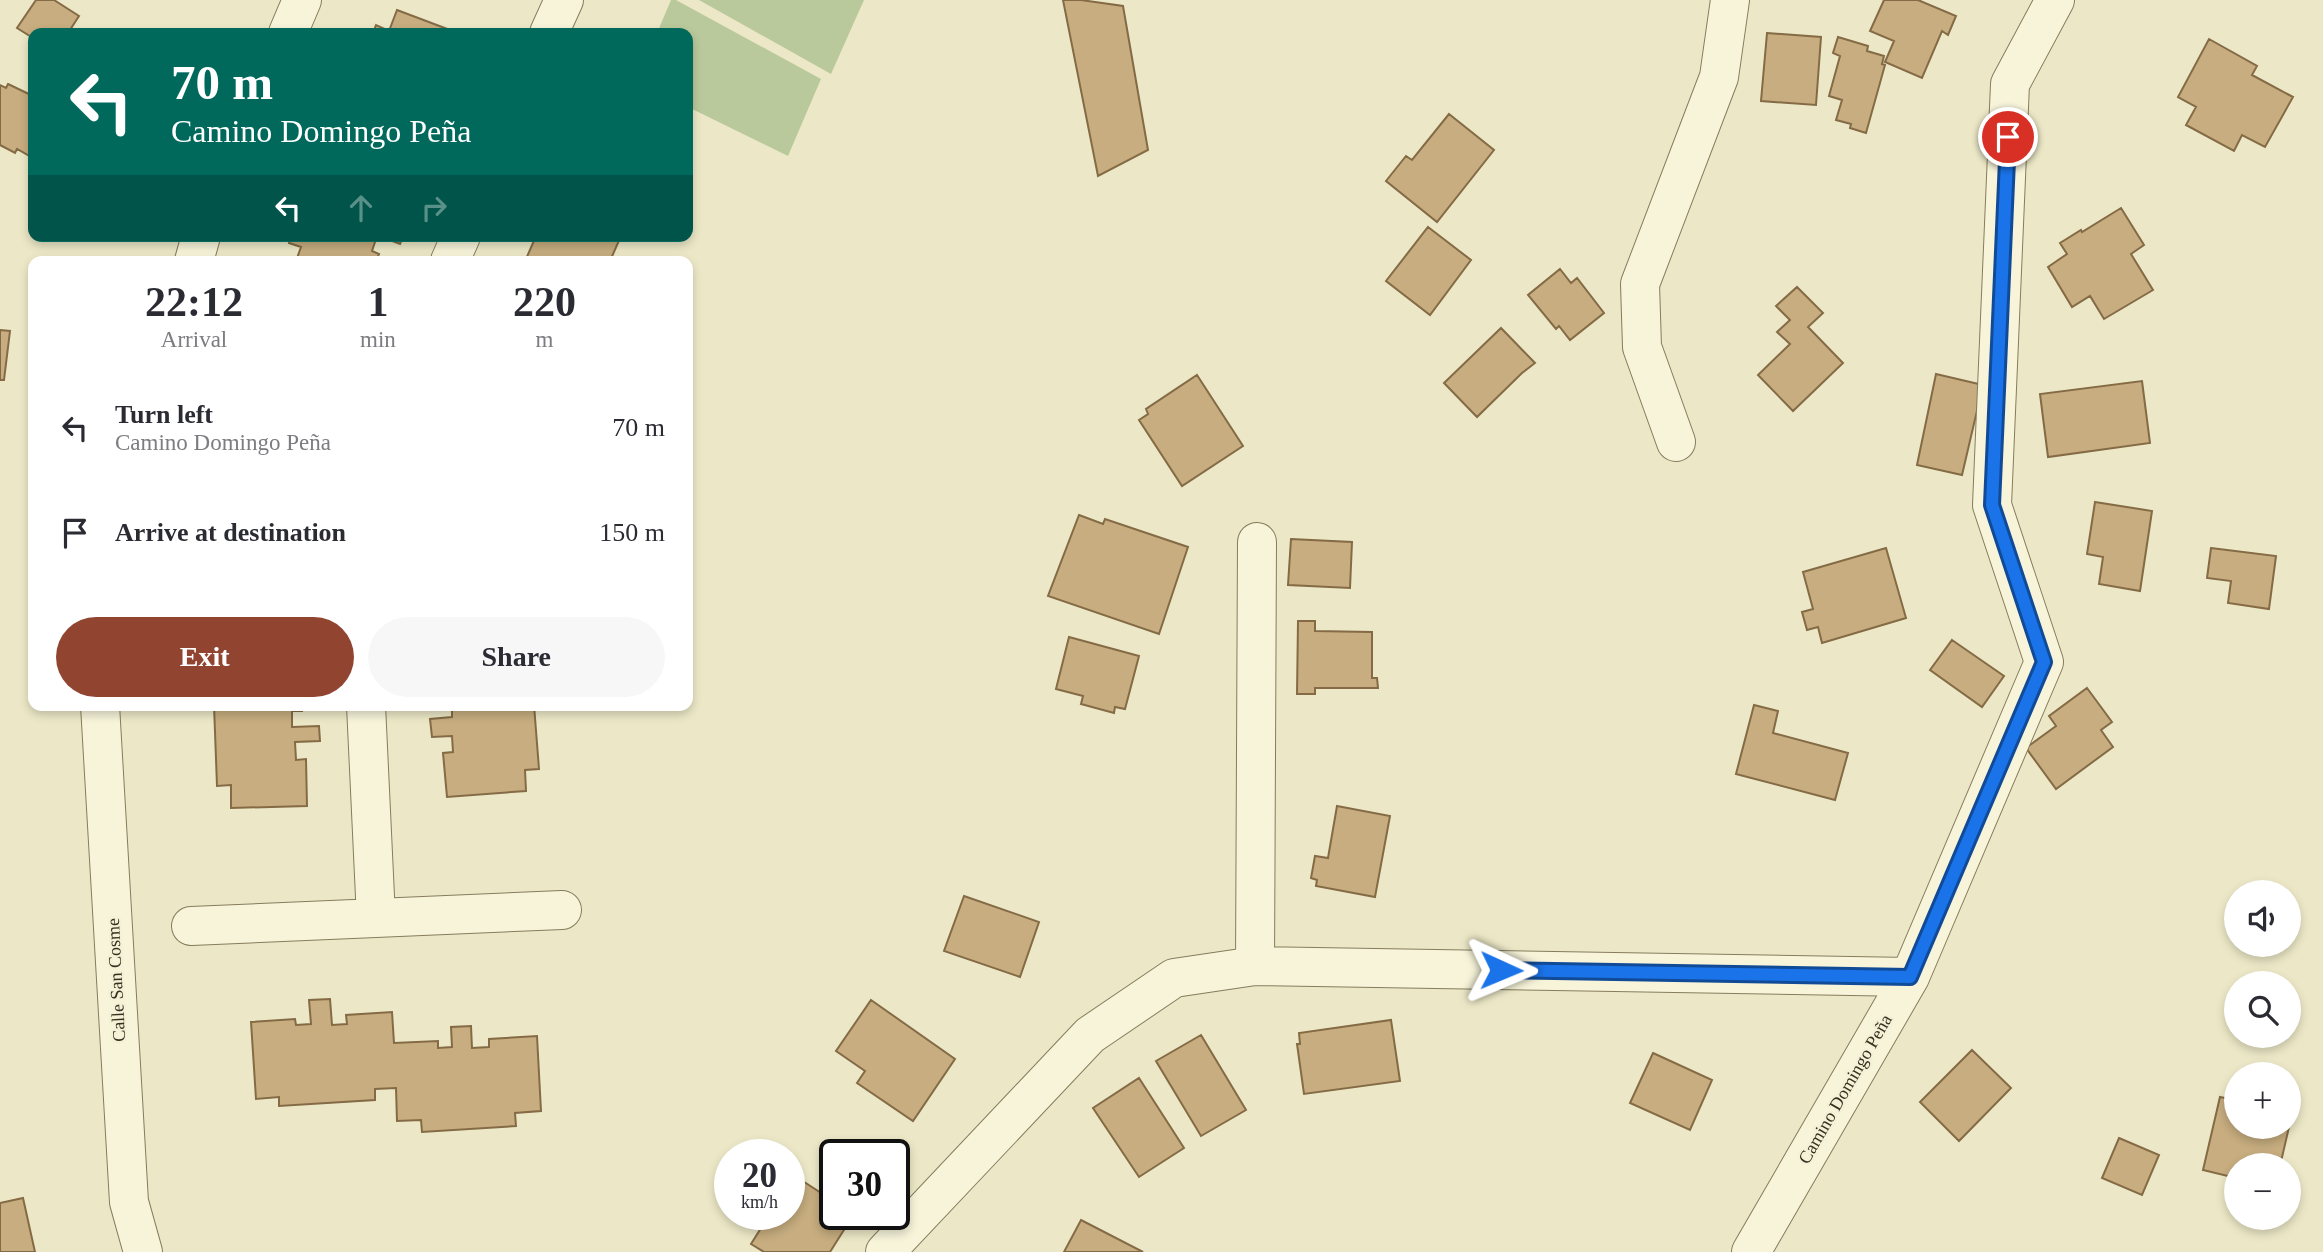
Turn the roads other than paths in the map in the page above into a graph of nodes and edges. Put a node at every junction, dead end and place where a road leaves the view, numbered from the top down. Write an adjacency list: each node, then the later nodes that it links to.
1 (302, 0): 5 (street)
2 (564, 0): 6 (street)
3 (1730, 0): 7 (street)
4 (2056, 0): 15 (street, Camino Domingo Peña)
5 (290, 28)
6 (551, 28)
7 (1676, 442)
8 (1257, 542): 14 (street)
9 (100, 711): 16 (street, Calle San Cosme)
10 (366, 711): 12 (street)
11 (562, 910): 12 (street)
12 (376, 918): 13 (street)
13 (191, 926)
14 (1255, 966): 15 (street); 17 (street)
15 (1910, 977): 18 (street, Camino Domingo Peña)
16 (143, 1252)
17 (885, 1252)
18 (1751, 1252)

